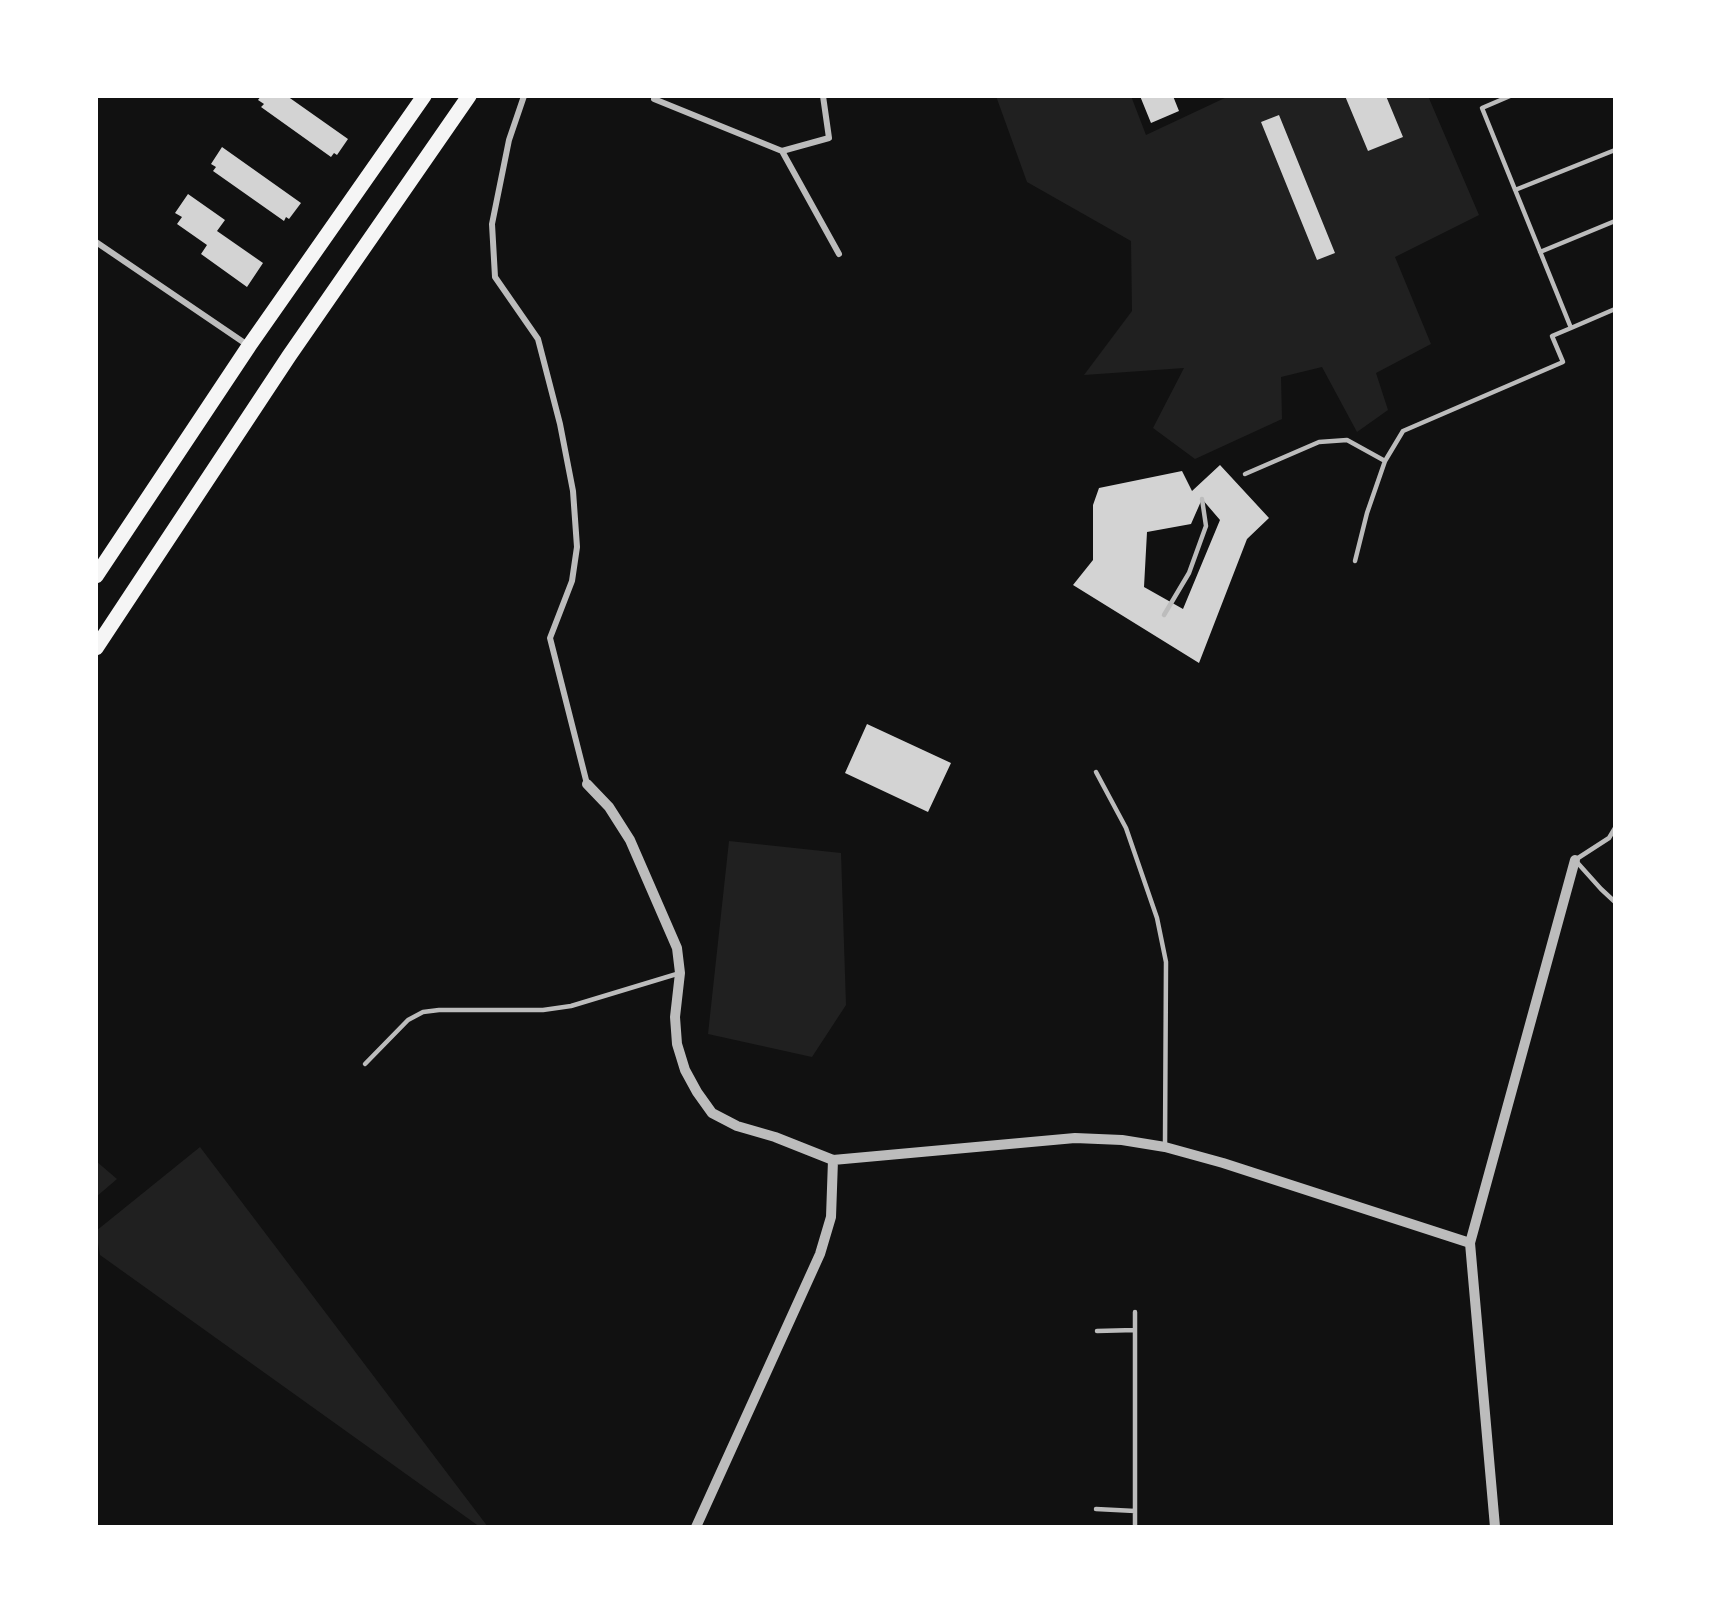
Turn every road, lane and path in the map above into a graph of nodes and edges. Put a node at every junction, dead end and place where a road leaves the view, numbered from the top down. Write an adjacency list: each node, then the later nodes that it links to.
1 (424, 96): 16 (main road)
2 (469, 96): 23 (main road)
3 (524, 96): 25 (street)
4 (655, 96): 8 (street)
5 (823, 96): 8 (street)
6 (1510, 96): 9 (lane)
7 (1615, 150): 9 (lane)
8 (782, 151): 13 (street)
9 (1515, 190): 12 (lane)
10 (1615, 221): 12 (lane)
11 (96, 242): 16 (street)
12 (1540, 252): 15 (lane)
13 (839, 254)
14 (1615, 309): 15 (lane)
15 (1571, 328): 17 (lane)
16 (249, 346): 21 (main road)
17 (1385, 461): 18 (lane); 20 (lane)
18 (1245, 474)
19 (1202, 499): 22 (lane)
20 (1355, 561)
21 (96, 576)
22 (1164, 615)
23 (96, 648)
24 (1096, 772): 31 (lane)
25 (587, 784): 29 (street)
26 (1615, 828): 27 (lane)
27 (1575, 860): 28 (lane); 33 (street)
28 (1615, 902)
29 (680, 973): 30 (lane); 32 (street)
30 (365, 1064)
31 (1165, 1147): 32 (street); 33 (street)
32 (833, 1160): 39 (street)
33 (1470, 1243): 41 (street)
34 (1135, 1312): 35 (lane)
35 (1135, 1330): 36 (lane); 38 (lane)
36 (1097, 1331)
37 (1096, 1509): 38 (lane)
38 (1135, 1511): 40 (lane)
39 (696, 1527)
40 (1134, 1527)
41 (1495, 1527)

